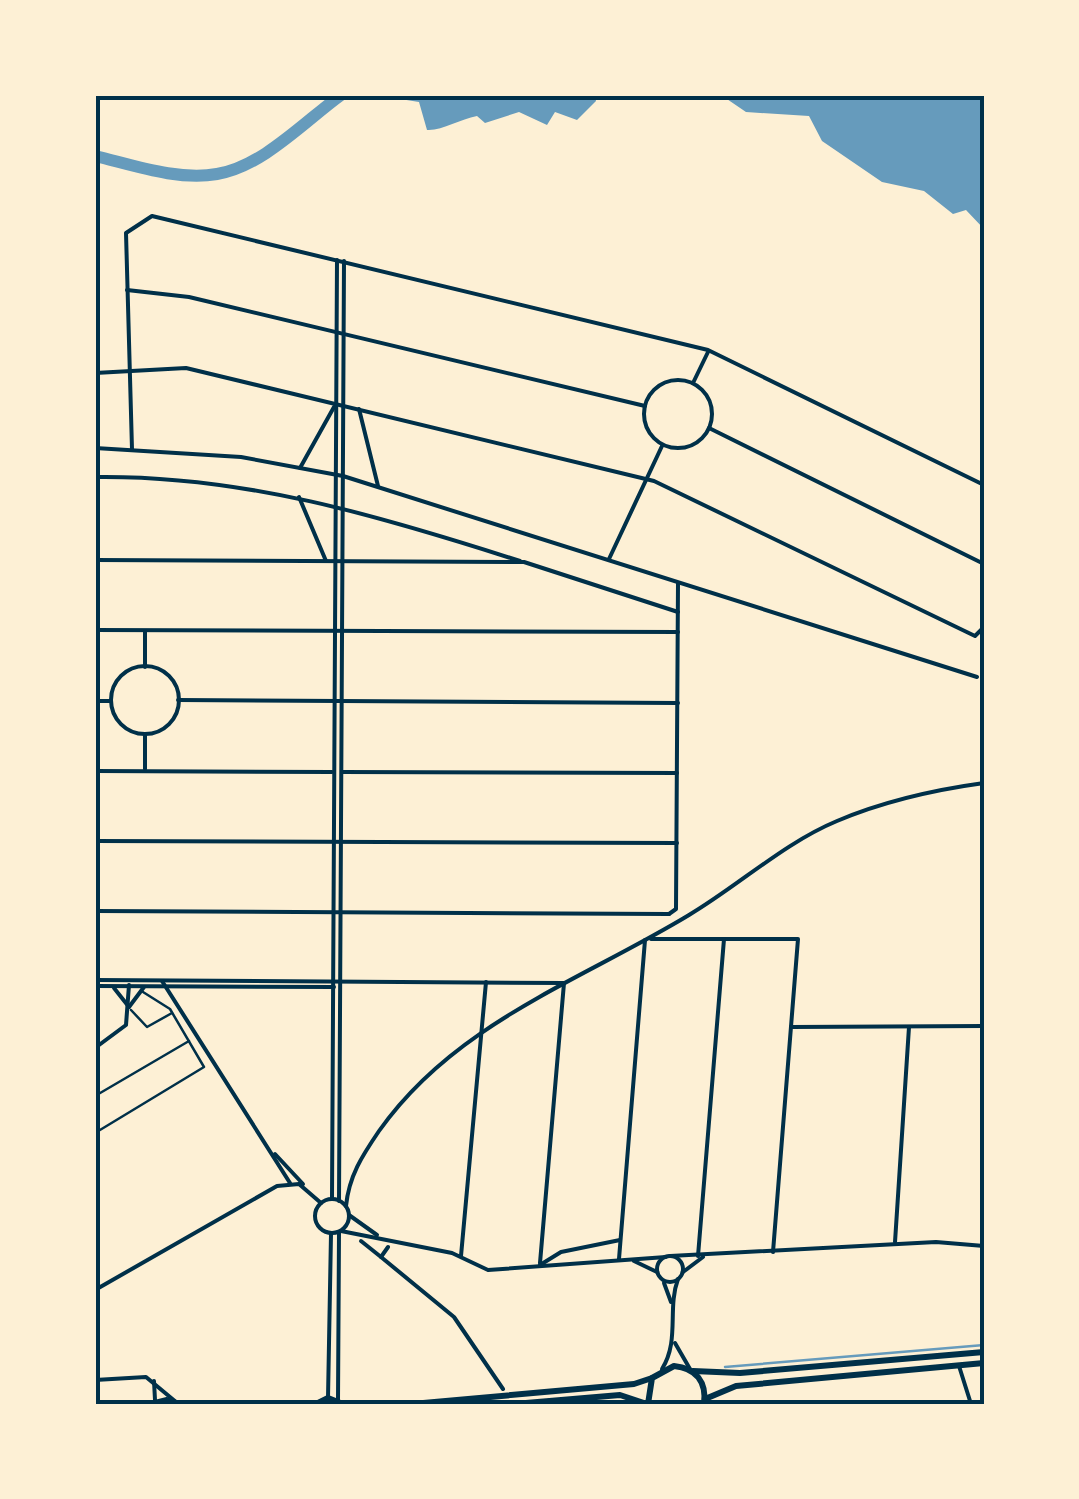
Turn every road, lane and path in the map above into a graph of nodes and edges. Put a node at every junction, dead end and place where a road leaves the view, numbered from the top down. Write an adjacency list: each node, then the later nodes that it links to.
1 (340, 261): 2 (street); 3 (street); 4 (street)
2 (128, 290): 3 (street); 5 (street)
3 (340, 333): 8 (street); 9 (street)
4 (708, 350): 7 (street); 19 (street)
5 (130, 371): 6 (street); 8 (street); 14 (street)
6 (95, 373)
7 (693, 384): 9 (street); 11 (street)
8 (340, 405): 10 (street); 15 (street); 16 (street)
9 (645, 406): 12 (street)
10 (360, 410): 18 (street); 20 (street)
11 (709, 428): 12 (street); 28 (street)
12 (663, 445): 18 (street)
13 (95, 448): 14 (street)
14 (132, 449): 15 (street)
15 (300, 468): 16 (street)
16 (339, 476): 20 (street); 22 (street)
17 (95, 477): 21 (street)
18 (647, 479): 23 (street); 31 (street)
19 (984, 485)
20 (378, 486): 23 (street)
21 (299, 497): 22 (street); 25 (street)
22 (339, 506): 26 (street); 27 (street)
23 (608, 558): 29 (street)
24 (95, 560): 25 (street)
25 (326, 561): 26 (street)
26 (339, 561): 27 (street); 34 (street)
27 (524, 562): 30 (street)
28 (984, 564)
29 (678, 581): 30 (street); 37 (street)
30 (678, 612): 35 (street)
31 (984, 627)
32 (95, 630): 33 (street)
33 (145, 630): 34 (street); 36 (street)
34 (338, 630): 35 (street); 41 (street)
35 (678, 632): 42 (street)
36 (145, 666): 39 (street); 40 (street)
37 (977, 677)
38 (95, 700): 40 (street)
39 (178, 700): 41 (street); 43 (street)
40 (111, 701): 43 (street)
41 (338, 701): 42 (street); 46 (street)
42 (678, 703): 47 (street)
43 (144, 734): 45 (street)
44 (95, 771): 45 (street)
45 (144, 771): 46 (street)
46 (338, 772): 47 (street); 50 (street)
47 (677, 773): 51 (street)
48 (984, 784): 55 (street)
49 (95, 841): 50 (street)
50 (337, 842): 51 (street); 53 (street)
51 (677, 844): 54 (street)
52 (95, 911): 53 (street)
53 (337, 912): 54 (street); 60 (street)
54 (669, 914): 55 (street)
55 (672, 925): 57 (street)
56 (724, 939): 57 (street); 69 (street); 95 (street)
57 (646, 940): 63 (street); 87 (street)
58 (486, 982): 60 (street); 63 (street); 71 (street)
59 (95, 983): 61 (street); 64 (street)
60 (336, 983): 62 (street); 79 (street); 80 (street)
61 (129, 984): 62 (street); 64 (street); 65 (street); 66 (street)
62 (164, 984): 65 (street); 76 (street)
63 (564, 984): 71 (street); 100 (street)
64 (112, 986): 66 (street)
65 (143, 989): 66 (street); 67 (lane)
66 (129, 1007): 67 (lane); 73 (street)
67 (173, 1013): 72 (lane)
68 (984, 1026): 70 (street)
69 (791, 1027): 70 (street); 92 (street)
70 (909, 1027): 89 (street)
71 (482, 1029): 82 (street); 94 (street)
72 (190, 1040): 74 (lane); 75 (lane)
73 (95, 1048)
74 (95, 1096)
75 (95, 1133)
76 (263, 1138): 77 (street); 78 (street)
77 (290, 1183): 78 (street); 104 (street)
78 (306, 1187): 81 (street)
79 (332, 1199): 80 (street); 81 (street)
80 (340, 1200): 82 (street)
81 (321, 1203): 85 (street)
82 (346, 1206): 83 (street)
83 (350, 1215): 84 (street); 86 (street)
84 (340, 1232): 85 (street); 86 (street); 117 (street)
85 (331, 1234): 116 (street)
86 (381, 1236): 94 (street)
87 (621, 1240): 98 (street); 100 (street)
88 (361, 1241): 93 (street)
89 (895, 1244): 90 (street); 92 (street)
90 (984, 1246)
91 (388, 1247): 93 (street)
92 (773, 1252): 96 (street)
93 (381, 1256): 115 (street)
94 (461, 1256): 100 (street)
95 (698, 1256): 96 (street); 97 (street)
96 (706, 1256): 102 (street)
97 (668, 1257): 99 (street); 101 (street); 102 (street)
98 (619, 1260): 99 (street); 100 (street)
99 (630, 1260): 101 (street)
100 (540, 1265)
101 (658, 1272): 103 (street)
102 (679, 1278): 103 (street); 105 (street)
103 (661, 1279): 105 (street)
104 (95, 1290)
105 (672, 1303): 106 (street)
106 (674, 1340): 110 (street); 111 (street)
107 (984, 1352): 111 (main road)
108 (984, 1363): 109 (main road)
109 (959, 1365): 118 (main road); 125 (street)
110 (662, 1369): 111 (main road); 112 (main road)
111 (691, 1370): 118 (main road)
112 (652, 1378): 122 (main road); 124 (main road)
113 (95, 1380): 114 (street)
114 (154, 1381): 119 (street); 120 (street)
115 (503, 1388)
116 (328, 1398): 117 (main road); 121 (main road)
117 (340, 1402)
118 (704, 1402)
119 (153, 1403): 120 (main road)
120 (178, 1403)
121 (316, 1404)
122 (412, 1404)
123 (514, 1404): 124 (main road)
124 (648, 1404)
125 (971, 1404)

